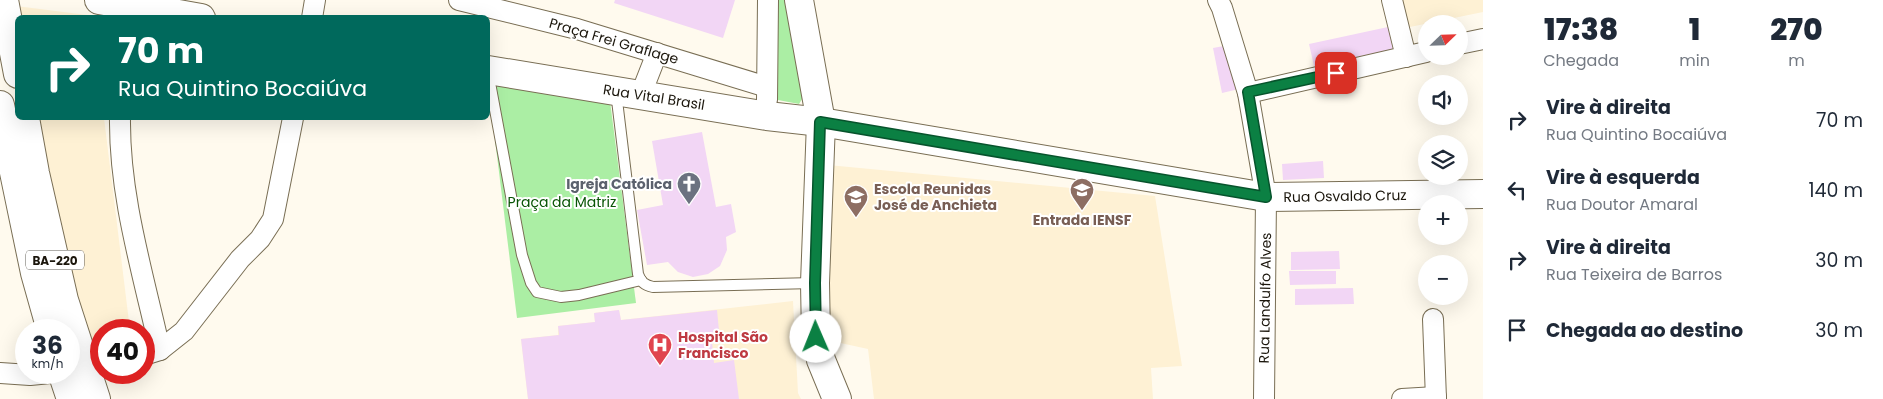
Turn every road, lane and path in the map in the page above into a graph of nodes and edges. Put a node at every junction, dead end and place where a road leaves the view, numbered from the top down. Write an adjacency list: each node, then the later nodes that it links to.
1 (4, 0): 18 (main road)
2 (315, 0): 11 (street)
3 (454, 0): 12 (street)
4 (459, 0): 15 (street, Praça Frei Graflage)
5 (768, 0): 21 (street)
6 (799, 0): 29 (main road)
7 (1392, 0): 17 (street)
8 (1220, 3): 22 (street, Rua Landulfo Alves)
9 (115, 5): 10 (main road)
10 (180, 15)
11 (312, 15)
12 (461, 15)
13 (1483, 39): 14 (street)
14 (1468, 42)
15 (657, 52): 21 (street, Praça Frei Graflage); 23 (street)
16 (1418, 54): 17 (street)
17 (1406, 57): 22 (street)
18 (15, 58)
19 (490, 71): 23 (main road, Rua Vital Brasil)
20 (490, 82): 33 (lane)
21 (767, 87): 25 (street)
22 (1248, 92): 32 (street, Rua Landulfo Alves)
23 (628, 93): 25 (main road, Rua Vital Brasil); 33 (lane)
24 (0, 105): 30 (main road, BA-220)
25 (766, 116): 29 (main road, Rua Vital Brasil)
26 (25, 120): 30 (main road, BA-220)
27 (120, 120): 37 (street)
28 (293, 120): 39 (street)
29 (820, 122): 32 (main road, Rua Osvaldo Cruz); 34 (main road)
30 (16, 175): 35 (main road, BA-220); 36 (main road, BA-220)
31 (1483, 194): 32 (main road, Rua Osvaldo Cruz)
32 (1266, 197): 48 (street, Rua Landulfo Alves)
33 (640, 280): 34 (lane)
34 (815, 283): 44 (main road)
35 (47, 319)
36 (68, 319)
37 (146, 319)
38 (1433, 319): 45 (street)
39 (155, 350)
40 (0, 373): 41 (street)
41 (15, 374)
42 (80, 374): 47 (main road, BA-220)
43 (75, 384): 46 (main road, BA-220)
44 (832, 395)
45 (1436, 398): 49 (street)
46 (71, 399)
47 (96, 399)
48 (1264, 399)
49 (1402, 399)

